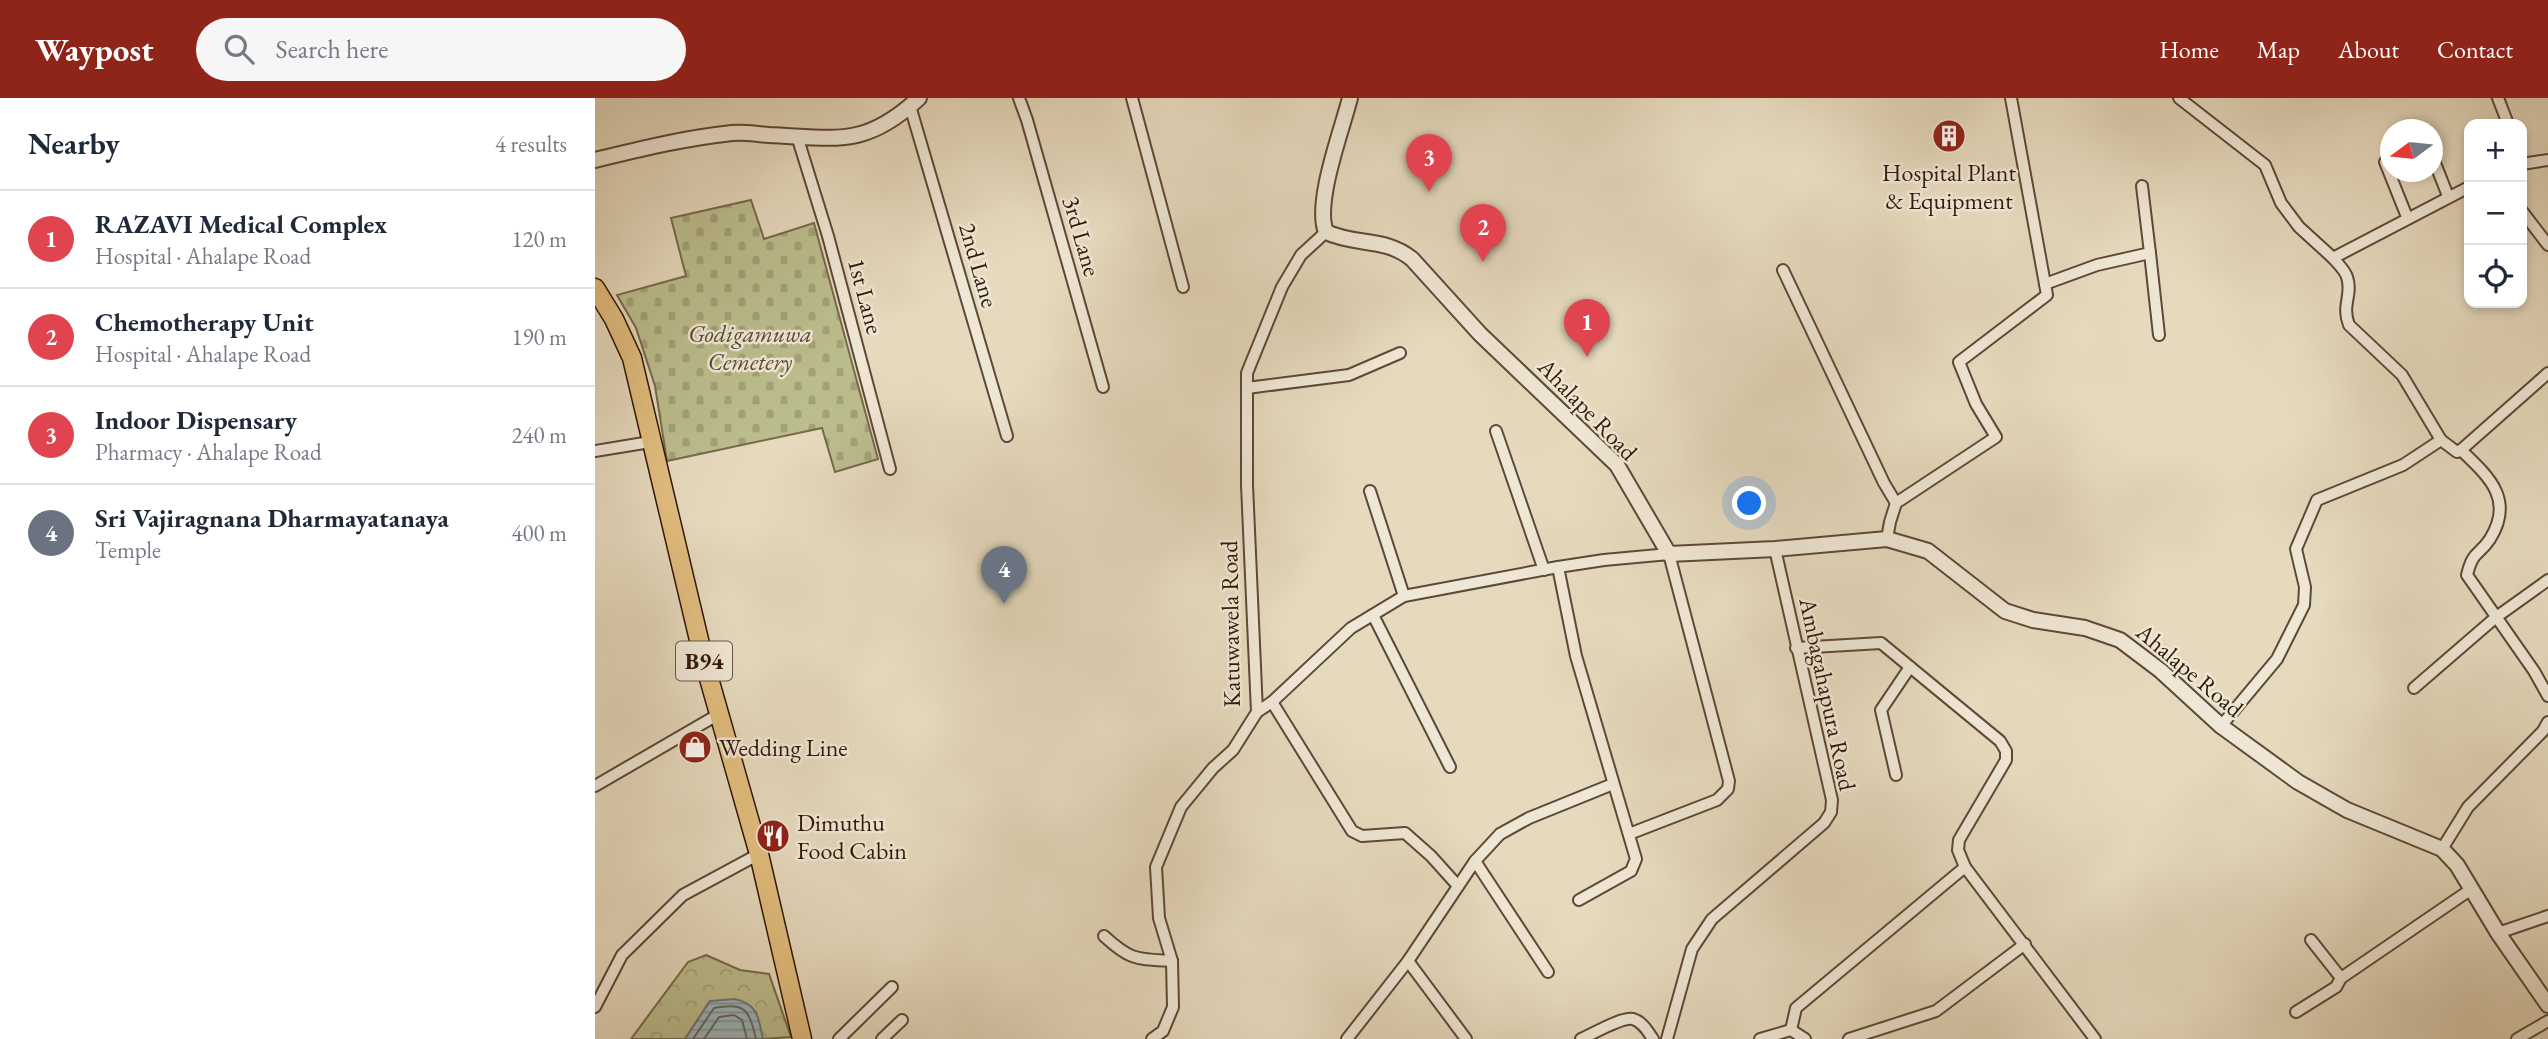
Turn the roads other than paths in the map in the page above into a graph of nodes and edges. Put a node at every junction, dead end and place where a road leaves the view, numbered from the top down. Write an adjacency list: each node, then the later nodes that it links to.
1 (1019, 98): 31 (street, 3rd Lane)
2 (1132, 98): 26 (street)
3 (1350, 98): 20 (street)
4 (2011, 98): 25 (street)
5 (2179, 98): 23 (street)
6 (2498, 98): 8 (street)
7 (914, 102): 9 (street); 34 (street, 2nd Lane)
8 (2506, 119)
9 (797, 136): 10 (street); 39 (street, 1st Lane)
10 (595, 160)
11 (2548, 160): 12 (street)
12 (2527, 162)
13 (2393, 182): 18 (street)
14 (2442, 182): 17 (street)
15 (2142, 186): 22 (street)
16 (2464, 189): 17 (street)
17 (2448, 197): 18 (street)
18 (2407, 217): 23 (street)
19 (2527, 218): 21 (street)
20 (1326, 232): 32 (street, Katuwawela Road); 44 (street, Ahalape Road)
21 (2548, 245)
22 (2150, 253): 25 (street); 28 (street)
23 (2333, 258): 35 (street)
24 (1783, 270): 41 (street)
25 (2045, 284): 41 (street)
26 (1183, 287)
27 (595, 288): 36 (main road, B94)
28 (2159, 335)
29 (1400, 353): 32 (street)
30 (2548, 373): 37 (street)
31 (1104, 387)
32 (1247, 388): 56 (street, Katuwawela Road)
33 (1496, 431): 46 (street)
34 (1007, 436)
35 (2441, 440): 37 (street); 59 (street)
36 (650, 442): 38 (street); 57 (main road, B94)
37 (2461, 450): 50 (street)
38 (595, 451)
39 (890, 469)
40 (1370, 491): 48 (street)
41 (1896, 503): 42 (street)
42 (1887, 539): 43 (street, Ahalape Road); 59 (street, Ahalape Road)
43 (1776, 549): 44 (street, Ahalape Road); 51 (street, Ambagahapura Road)
44 (1669, 554): 45 (street); 64 (street)
45 (1558, 567): 46 (street); 62 (street)
46 (1543, 570): 48 (street)
47 (2548, 580): 50 (street)
48 (1404, 596): 49 (street)
49 (1373, 615): 55 (street); 60 (street)
50 (2495, 618): 53 (street); 54 (street)
51 (1796, 648): 52 (street); 96 (street, Ambagahapura Road)
52 (1910, 667): 61 (street); 68 (street)
53 (2414, 688)
54 (2548, 696)
55 (1272, 702): 56 (street); 69 (street)
56 (1257, 712): 77 (street, Katuwawela Road)
57 (719, 714): 63 (street); 66 (main road, B94)
58 (2548, 722): 65 (street)
59 (2221, 726): 65 (street, Ahalape Road)
60 (1450, 767)
61 (1896, 775)
62 (1613, 784): 64 (street); 67 (street)
63 (595, 786)
64 (1629, 834): 71 (street)
65 (2442, 849): 70 (street)
66 (759, 854): 83 (street); 88 (main road, B94)
67 (1475, 861): 69 (street); 79 (street)
68 (1965, 867): 76 (street); 87 (street)
69 (1458, 887): 78 (street)
70 (2470, 890): 73 (street); 80 (street)
71 (1579, 900)
72 (2548, 916): 73 (street)
73 (2498, 933): 82 (street)
74 (1104, 936): 77 (street)
75 (2311, 940): 80 (street)
76 (2025, 944): 99 (street); 100 (street)
77 (1173, 961): 91 (street, Katuwawela Road)
78 (1408, 961): 92 (street); 93 (street)
79 (1548, 972)
80 (2341, 978): 84 (street)
81 (892, 987): 89 (street)
82 (2548, 1005)
83 (595, 1007)
84 (2296, 1012)
85 (902, 1020): 90 (street)
86 (2548, 1021): 101 (street)
87 (1791, 1030): 97 (street); 98 (street)
88 (802, 1039)
89 (839, 1039)
90 (882, 1039)
91 (1152, 1039)
92 (1347, 1039)
93 (1466, 1039)
94 (1581, 1039): 95 (street)
95 (1653, 1039)
96 (1667, 1039)
97 (1761, 1039)
98 (1805, 1039)
99 (1849, 1039)
100 (2095, 1039)
101 (2517, 1039)

